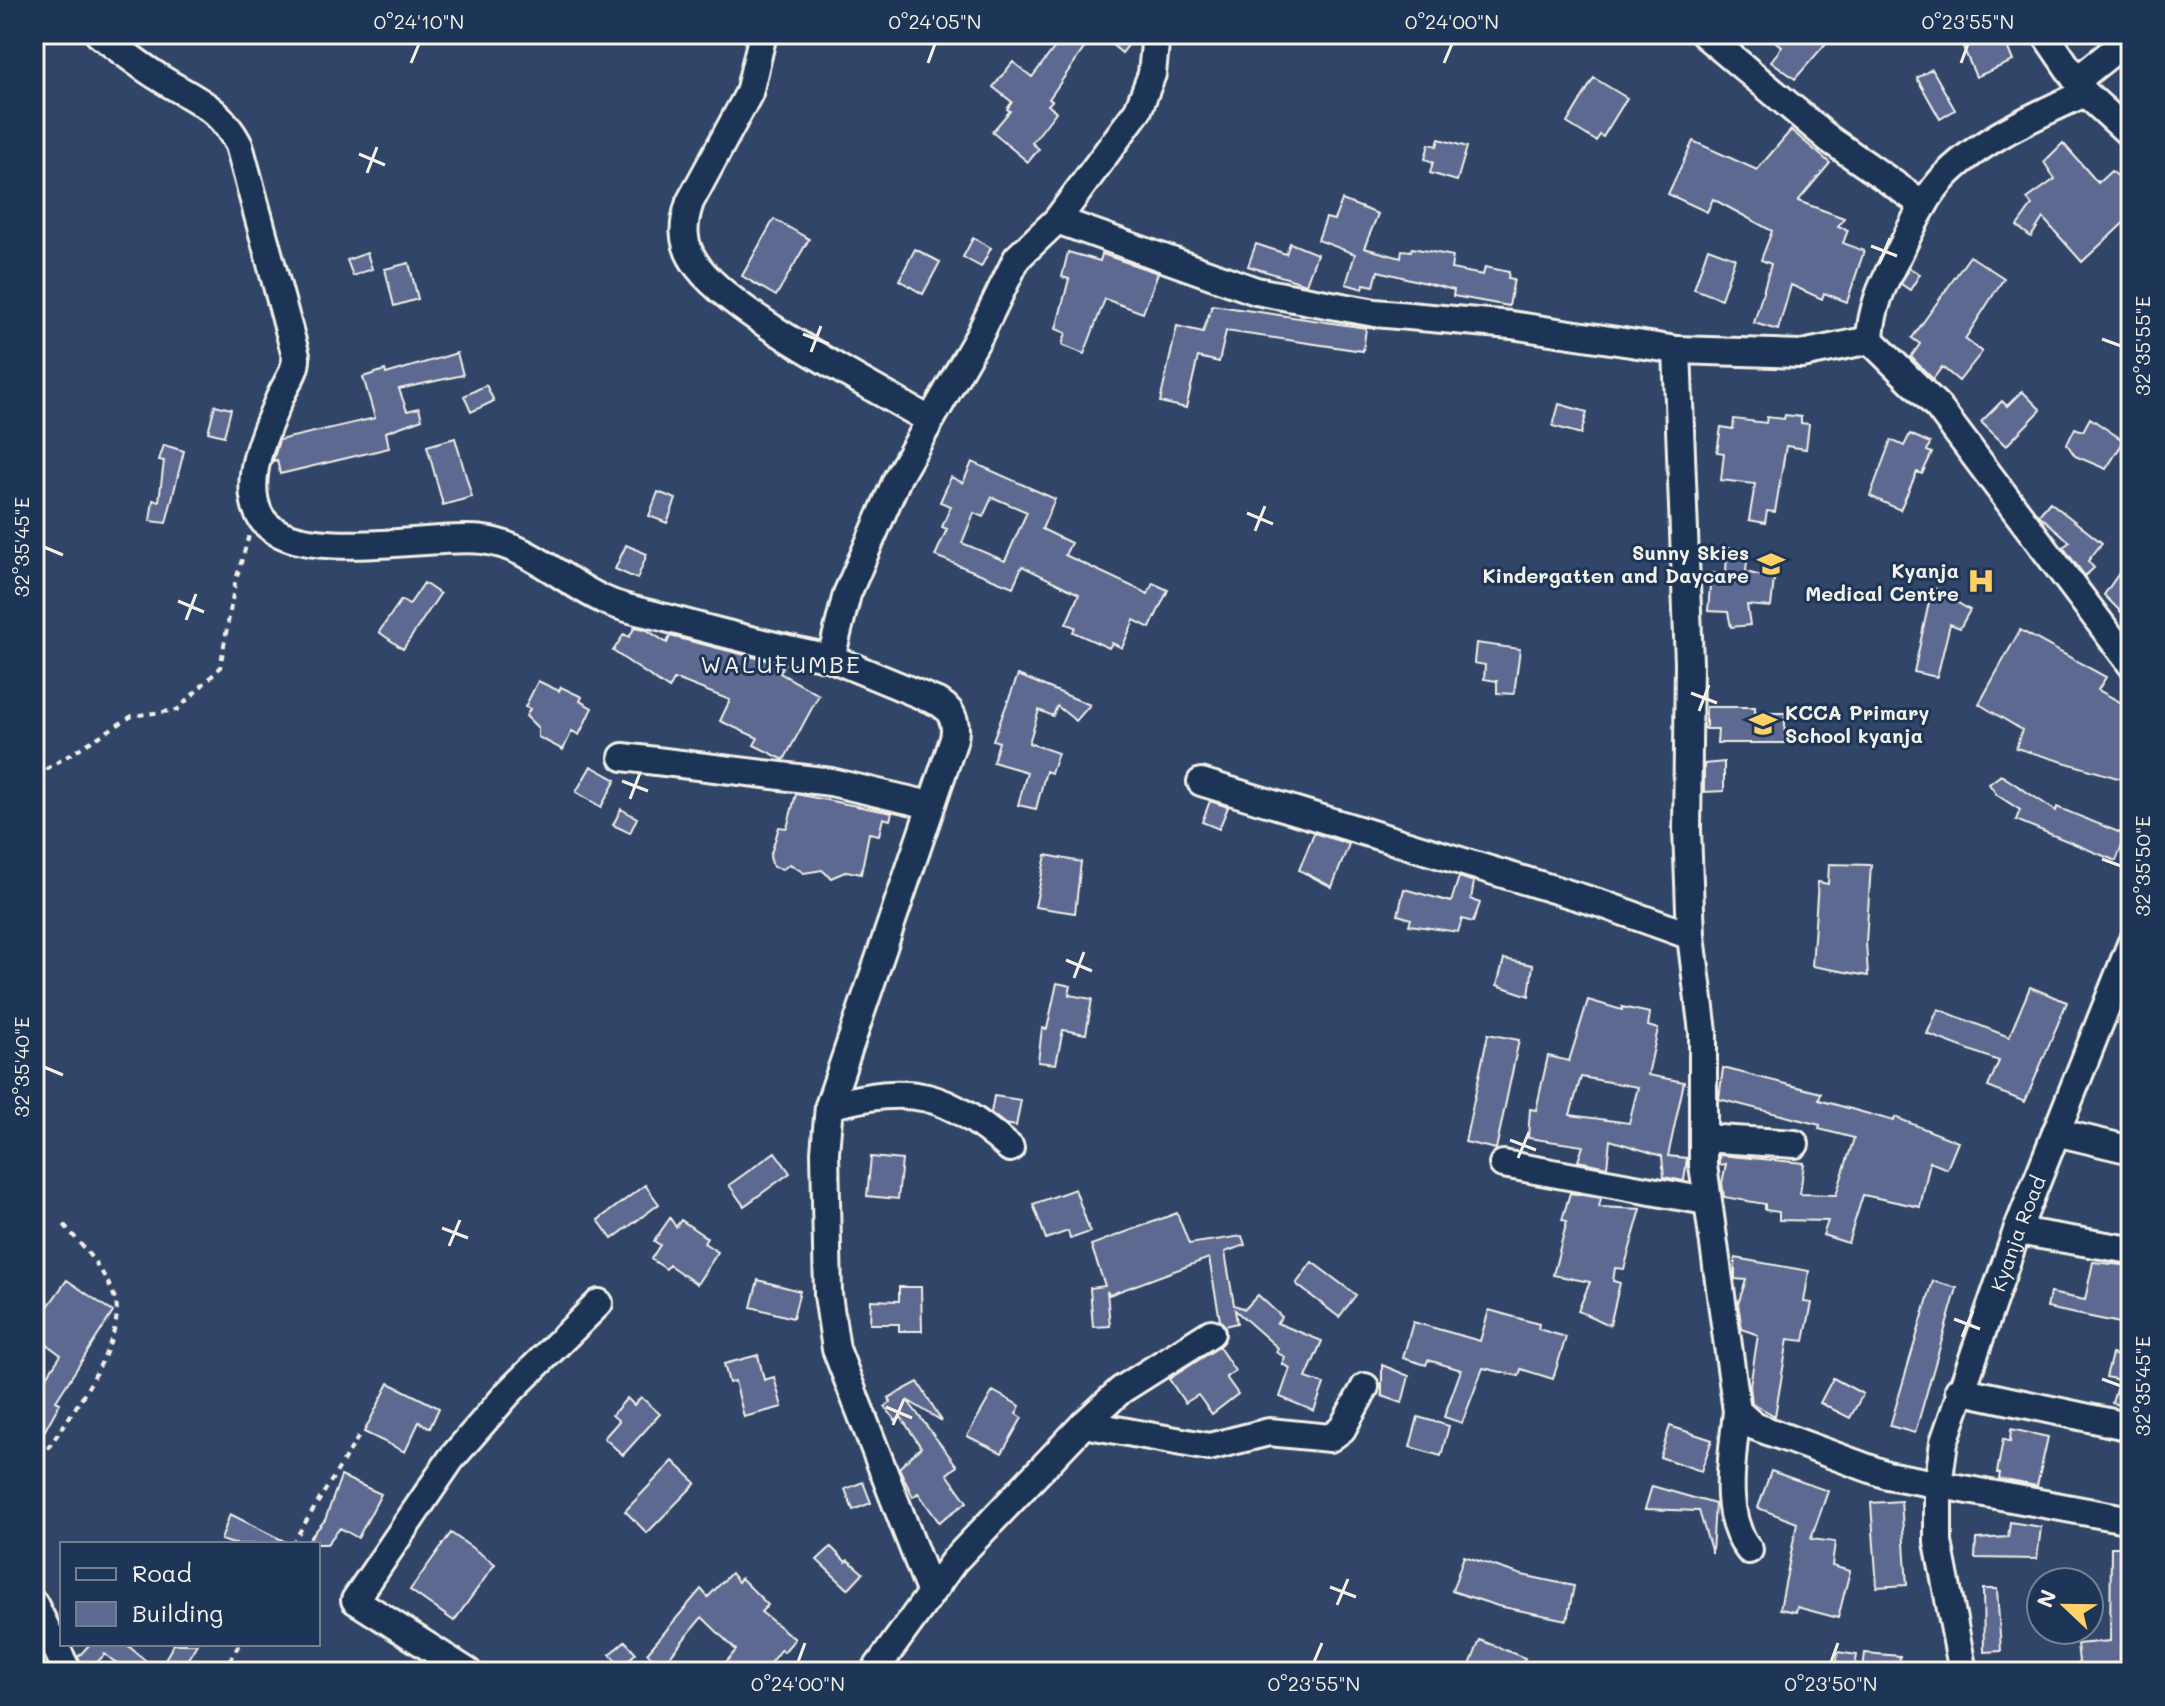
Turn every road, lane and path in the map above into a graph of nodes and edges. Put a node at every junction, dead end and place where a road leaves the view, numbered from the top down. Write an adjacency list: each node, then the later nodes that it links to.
1 (99, 34): 14 (street)
2 (763, 34): 13 (street)
3 (1156, 34): 10 (street)
4 (1704, 34): 9 (street)
5 (2045, 34): 7 (street)
6 (2131, 37): 7 (street)
7 (2081, 87): 8 (street); 9 (street)
8 (2131, 135)
9 (1924, 205): 11 (street)
10 (1057, 220): 12 (street); 13 (street)
11 (1870, 340): 12 (street); 16 (street)
12 (1677, 350): 21 (street)
13 (929, 420): 15 (street)
14 (257, 510): 15 (street); 18 (path)
15 (831, 658): 20 (street)
16 (2131, 664)
17 (623, 757): 20 (street)
18 (34, 771)
19 (1201, 782): 21 (street)
20 (930, 805): 23 (street)
21 (1691, 936): 25 (street)
22 (2131, 944): 24 (street, Kyanja Road)
23 (829, 1106): 27 (street); 47 (street)
24 (2056, 1132): 28 (street); 32 (street, Kyanja Road)
25 (1703, 1138): 26 (street); 30 (street)
26 (1795, 1144)
27 (1010, 1148)
28 (2131, 1150)
29 (1503, 1164): 30 (street)
30 (1706, 1201): 38 (street)
31 (62, 1222): 42 (path)
32 (2017, 1231): 33 (street); 37 (street, Kyanja Road)
33 (2131, 1250)
34 (599, 1303): 52 (street)
35 (1211, 1333): 39 (street)
36 (1365, 1387): 39 (street)
37 (1959, 1390): 40 (street); 43 (street, Kyanja Road)
38 (1737, 1411): 43 (street); 46 (street)
39 (1084, 1424): 47 (street)
40 (2131, 1427)
41 (359, 1436): 45 (path)
42 (34, 1468)
43 (1938, 1485): 44 (street); 54 (street, Kyanja Road)
44 (2131, 1520)
45 (293, 1542)
46 (1749, 1550)
47 (930, 1591): 53 (street)
48 (34, 1604): 50 (street)
49 (238, 1646): 51 (path)
50 (68, 1672)
51 (225, 1672)
52 (468, 1672)
53 (874, 1672)
54 (1963, 1672)

